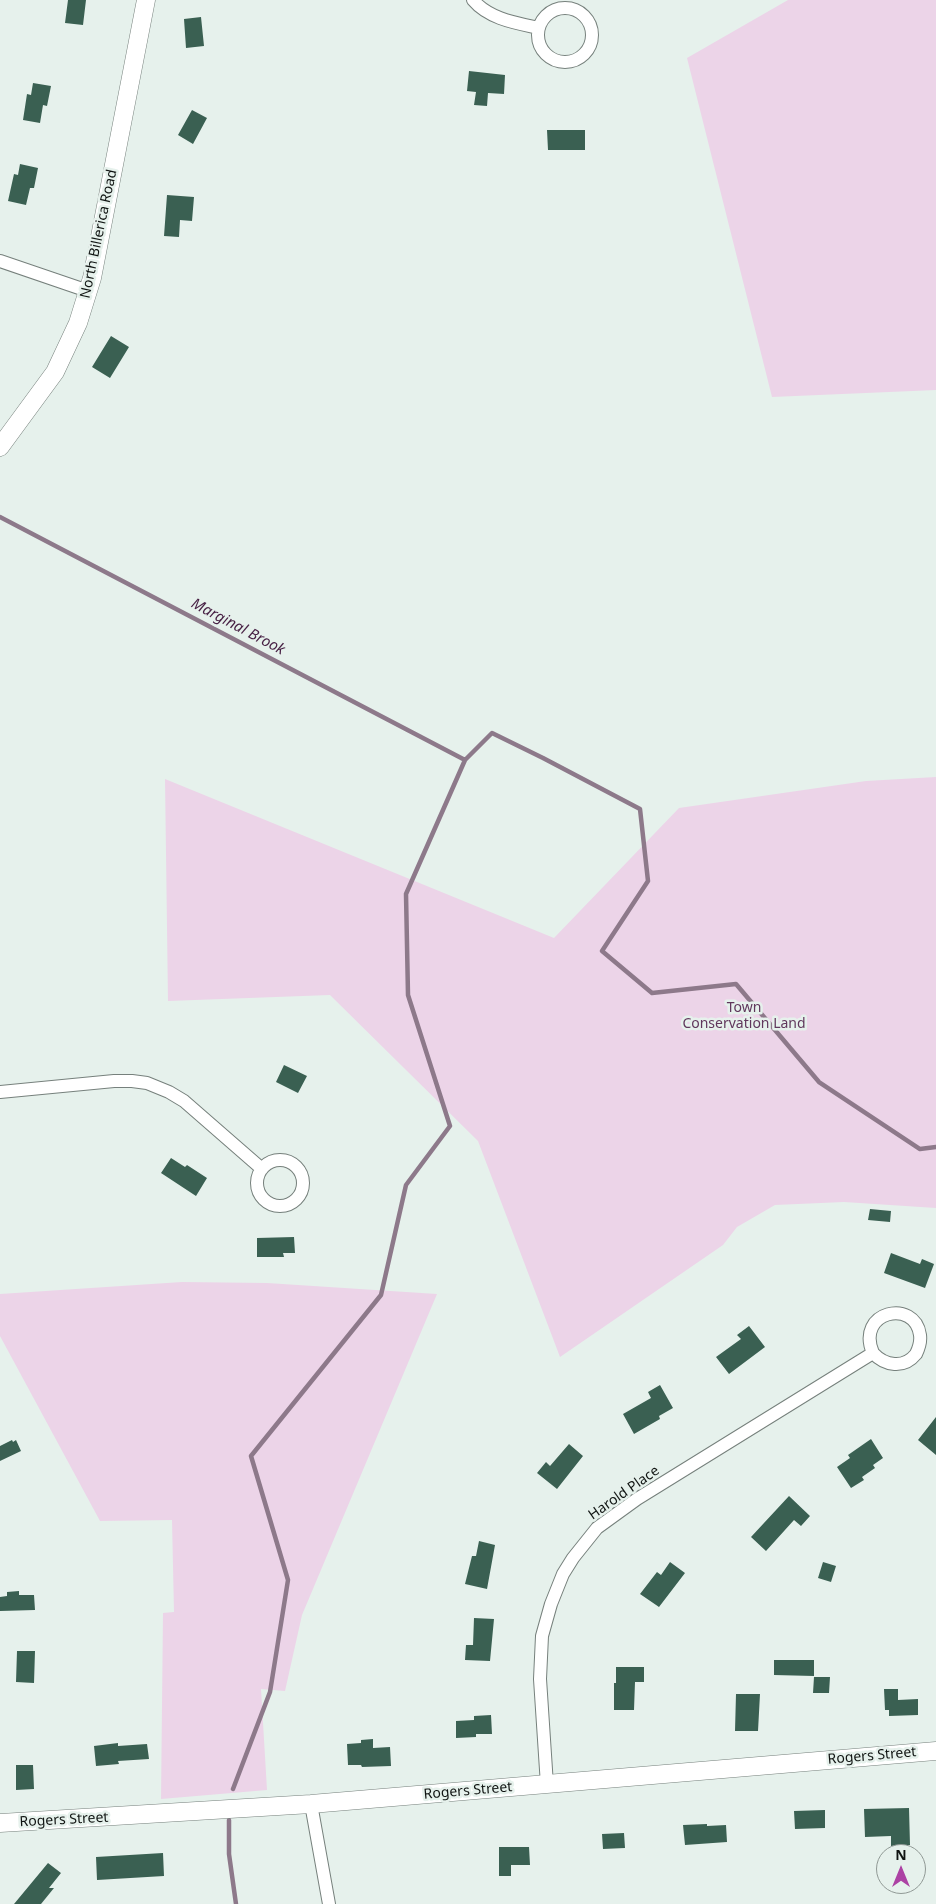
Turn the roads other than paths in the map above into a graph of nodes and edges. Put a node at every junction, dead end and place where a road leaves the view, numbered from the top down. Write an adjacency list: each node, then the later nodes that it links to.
1 (146, 0): 5 (street, North Billerica Road)
2 (473, 0): 3 (street)
3 (538, 28): 3 (street)
4 (0, 261): 5 (street)
5 (88, 290): 6 (street, North Billerica Road)
6 (0, 448)
7 (0, 1092): 8 (street)
8 (262, 1169)
9 (873, 1353): 9 (street); 11 (street, Harold Place)
10 (936, 1751): 11 (street, Rogers Street)
11 (546, 1785): 12 (street, Rogers Street)
12 (311, 1804): 13 (street, Rogers Street); 14 (street)
13 (0, 1823)
14 (329, 1904)

